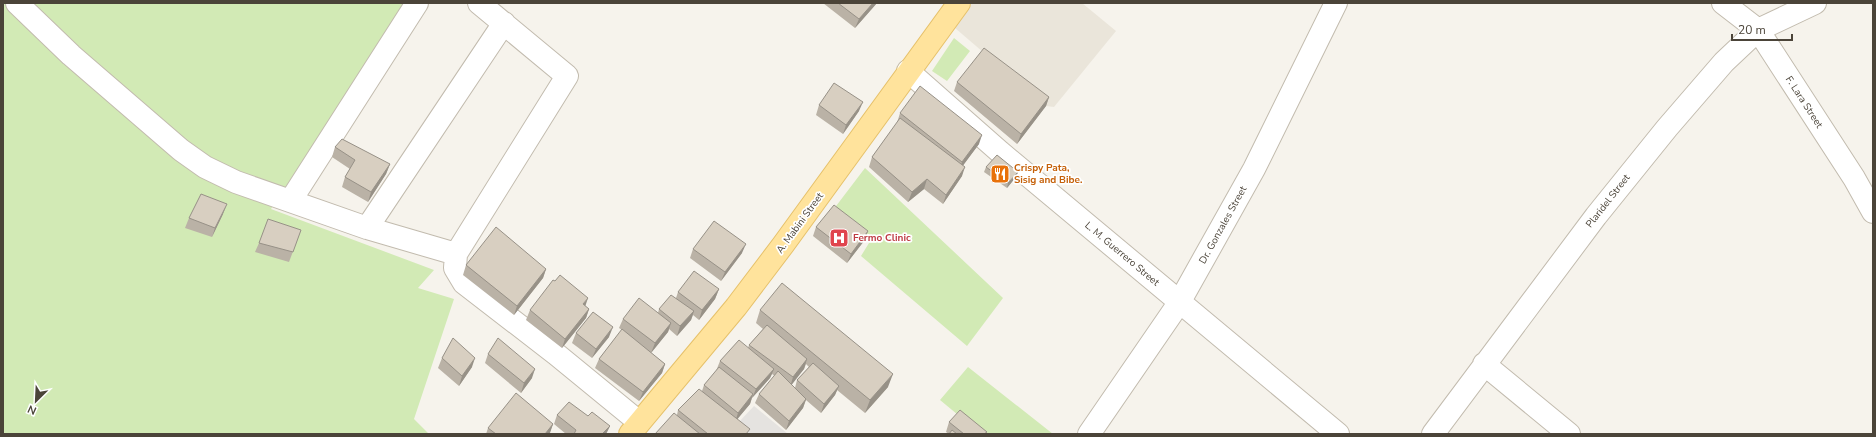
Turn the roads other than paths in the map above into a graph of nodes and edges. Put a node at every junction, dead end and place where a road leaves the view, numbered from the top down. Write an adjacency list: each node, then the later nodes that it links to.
1 (17, 3): 11 (street)
2 (417, 3): 11 (street)
3 (479, 3): 8 (street)
4 (959, 3): 10 (main road, A. Mabini Street)
5 (1336, 3): 15 (street, Dr. Gonzales Street)
6 (1724, 3): 9 (street, F. Lara Street)
7 (1815, 3): 9 (street, Plaridel Street)
8 (504, 23): 13 (street); 14 (street)
9 (1758, 30): 12 (street, F. Lara Street); 16 (street, Plaridel Street)
10 (908, 71): 15 (street, L. M. Guerrero Street); 17 (main road, A. Mabini Street)
11 (292, 200): 13 (street)
12 (1873, 212)
13 (367, 228): 14 (street)
14 (456, 254): 17 (street)
15 (1179, 303): 18 (street, Dr. Gonzales Street); 19 (street, L. M. Guerrero Street)
16 (1484, 364): 20 (street, Plaridel Street); 21 (street)
17 (635, 428)
18 (1088, 434)
19 (1338, 434)
20 (1433, 434)
21 (1569, 434)

